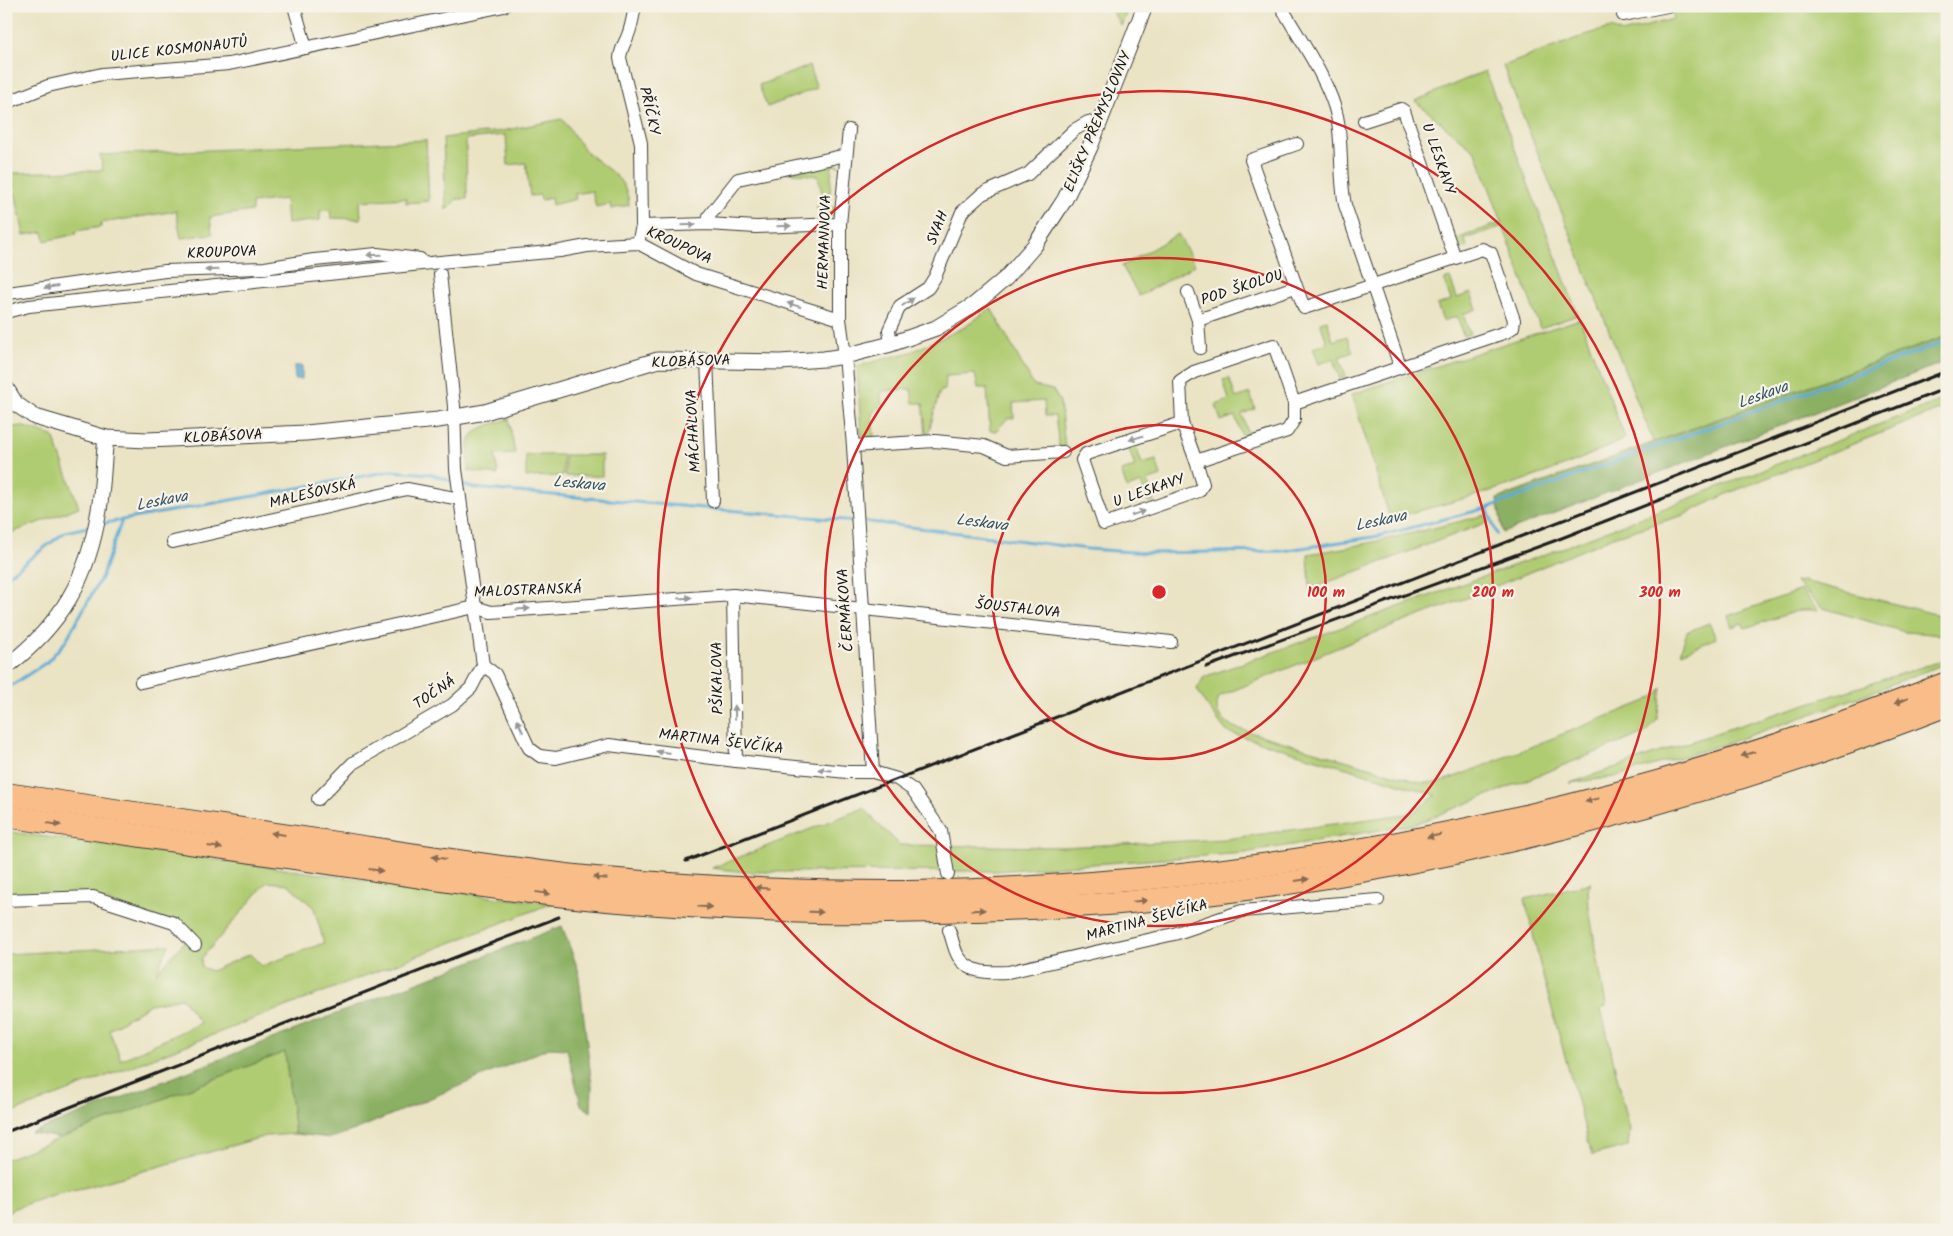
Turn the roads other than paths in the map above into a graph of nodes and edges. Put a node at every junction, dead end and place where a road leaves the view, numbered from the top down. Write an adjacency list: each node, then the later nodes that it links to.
1 (294, 6): 8 (street)
2 (635, 6): 17 (street, PŘÍČKY)
3 (1145, 6): 11 (street, ELIŠKY PŘEMYSLOVNY)
4 (1281, 6): 21 (street)
5 (1668, 6): 7 (street)
6 (497, 7): 8 (street, ULICE KOSMONAUTŮ)
7 (1630, 11)
8 (306, 48): 9 (street, ULICE KOSMONAUTŮ)
9 (6, 103)
10 (1364, 121): 19 (street, U LESKAVY)
11 (1098, 126): 28 (street, ELIŠKY PŘEMYSLOVNY); 28 (street, SVAH, one-way to 11)
12 (849, 130): 14 (street, HERMANNOVA)
13 (1297, 144): 22 (street)
14 (846, 155): 15 (street); 16 (street, HERMANNOVA)
15 (708, 224): 16 (street, one-way to 16); 17 (street, one-way to 15)
16 (840, 224): 26 (street, HERMANNOVA)
17 (642, 226): 18 (street, PŘÍČKY)
18 (638, 242): 20 (street, KROUPOVA); 26 (street, KROUPOVA, one-way to 18)
19 (1455, 258): 21 (street); 32 (street)
20 (440, 268): 24 (street, KROUPOVA, one-way to 24); 25 (street, KROUPOVA); 35 (street)
21 (1373, 286): 22 (street); 32 (street)
22 (1295, 287): 27 (street, POD ŠKOLOU)
23 (1188, 292): 27 (street, POD ŠKOLOU)
24 (6, 295)
25 (6, 312)
26 (840, 319): 30 (street, HERMANNOVA)
27 (1198, 320): 29 (street, POD ŠKOLOU)
28 (891, 344): 30 (street, ELIŠKY PŘEMYSLOVNY)
29 (1200, 348)
30 (845, 356): 31 (street, KLOBÁSOVA); 38 (street, ČERMÁKOVA)
31 (707, 360): 35 (street, KLOBÁSOVA); 42 (street, MÁCHALOVA)
32 (1400, 366): 34 (street)
33 (6, 388): 37 (street, KLOBÁSOVA)
34 (1294, 404): 36 (street, U LESKAVY); 40 (street, U LESKAVY)
35 (455, 418): 37 (street, KLOBÁSOVA); 41 (street)
36 (1182, 422): 40 (street, U LESKAVY); 40 (street, U LESKAVY, one-way to 40)
37 (106, 438): 49 (street)
38 (853, 446): 39 (street); 46 (street, ČERMÁKOVA)
39 (1063, 452)
40 (1196, 461)
41 (460, 497): 43 (street, MALEŠOVSKÁ); 45 (street)
42 (713, 501)
43 (173, 542)
44 (733, 595): 45 (street, MALOSTRANSKÁ, one-way to 44); 46 (street, MALOSTRANSKÁ); 53 (street, PŠIKALOVA, one-way to 44)
45 (475, 607): 48 (street); 50 (street, MALOSTRANSKÁ)
46 (862, 609): 47 (street, ŠOUSTALOVA); 54 (street, ČERMÁKOVA)
47 (1171, 642)
48 (483, 665): 53 (street, MARTINA ŠEVČÍKA, one-way to 48); 56 (street, TOČNÁ)
49 (6, 667)
50 (141, 682)
51 (1947, 682): 55 (highway, one-way to 55)
52 (1947, 705): 57 (highway, one-way to 52)
53 (736, 761): 54 (street, MARTINA ŠEVČÍKA, one-way to 53)
54 (874, 772): 58 (street, MARTINA ŠEVČÍKA)
55 (6, 794)
56 (318, 799)
57 (6, 816)
58 (948, 874)
59 (6, 900): 62 (street)
60 (1378, 900): 61 (street, MARTINA ŠEVČÍKA)
61 (949, 930)
62 (195, 945)

